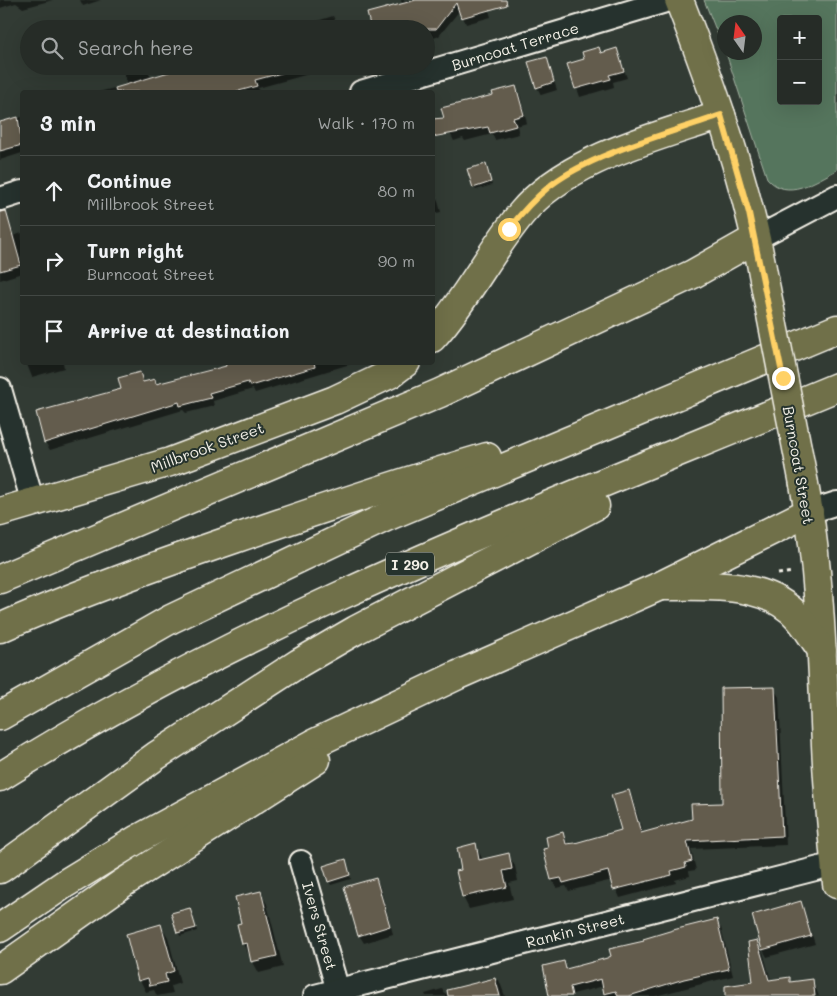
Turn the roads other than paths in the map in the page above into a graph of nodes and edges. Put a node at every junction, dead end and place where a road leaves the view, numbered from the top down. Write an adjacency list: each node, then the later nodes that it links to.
1 (669, 0): 3 (street, Burncoat Terrace)
2 (679, 0): 6 (main road, Burncoat Street)
3 (435, 70)
4 (418, 75): 5 (street, Burncoat Terrace)
5 (368, 90)
6 (721, 115): 10 (main road, Burncoat Street); 12 (main road)
7 (20, 193): 9 (street)
8 (837, 196): 10 (street)
9 (0, 199)
10 (754, 239): 21 (main road, Burncoat Street, bridge); 22 (main road)
11 (837, 329): 16 (main road)
12 (435, 334)
13 (402, 365): 19 (main road, Millbrook Street)
14 (837, 388): 17 (main road, I 290)
15 (0, 390): 19 (street)
16 (628, 415): 24 (main road); 27 (main road)
17 (763, 418): 28 (main road, I 290); 30 (main road)
18 (837, 502): 21 (street)
19 (33, 503): 20 (main road, Millbrook Street)
20 (0, 512)
21 (809, 512): 23 (main road); 25 (main road, Burncoat Street)
22 (0, 579)
23 (660, 586): 25 (main road); 26 (main road)
24 (0, 628)
25 (822, 650): 31 (main road, Burncoat Street)
26 (405, 702): 32 (main road); 33 (main road)
27 (0, 716)
28 (0, 778)
29 (301, 862): 34 (street, Ivers Street)
30 (0, 869)
31 (836, 874): 34 (street, Rankin Street)
32 (0, 928)
33 (0, 970)
34 (338, 991): 35 (street, Rankin Street)
35 (315, 996)

